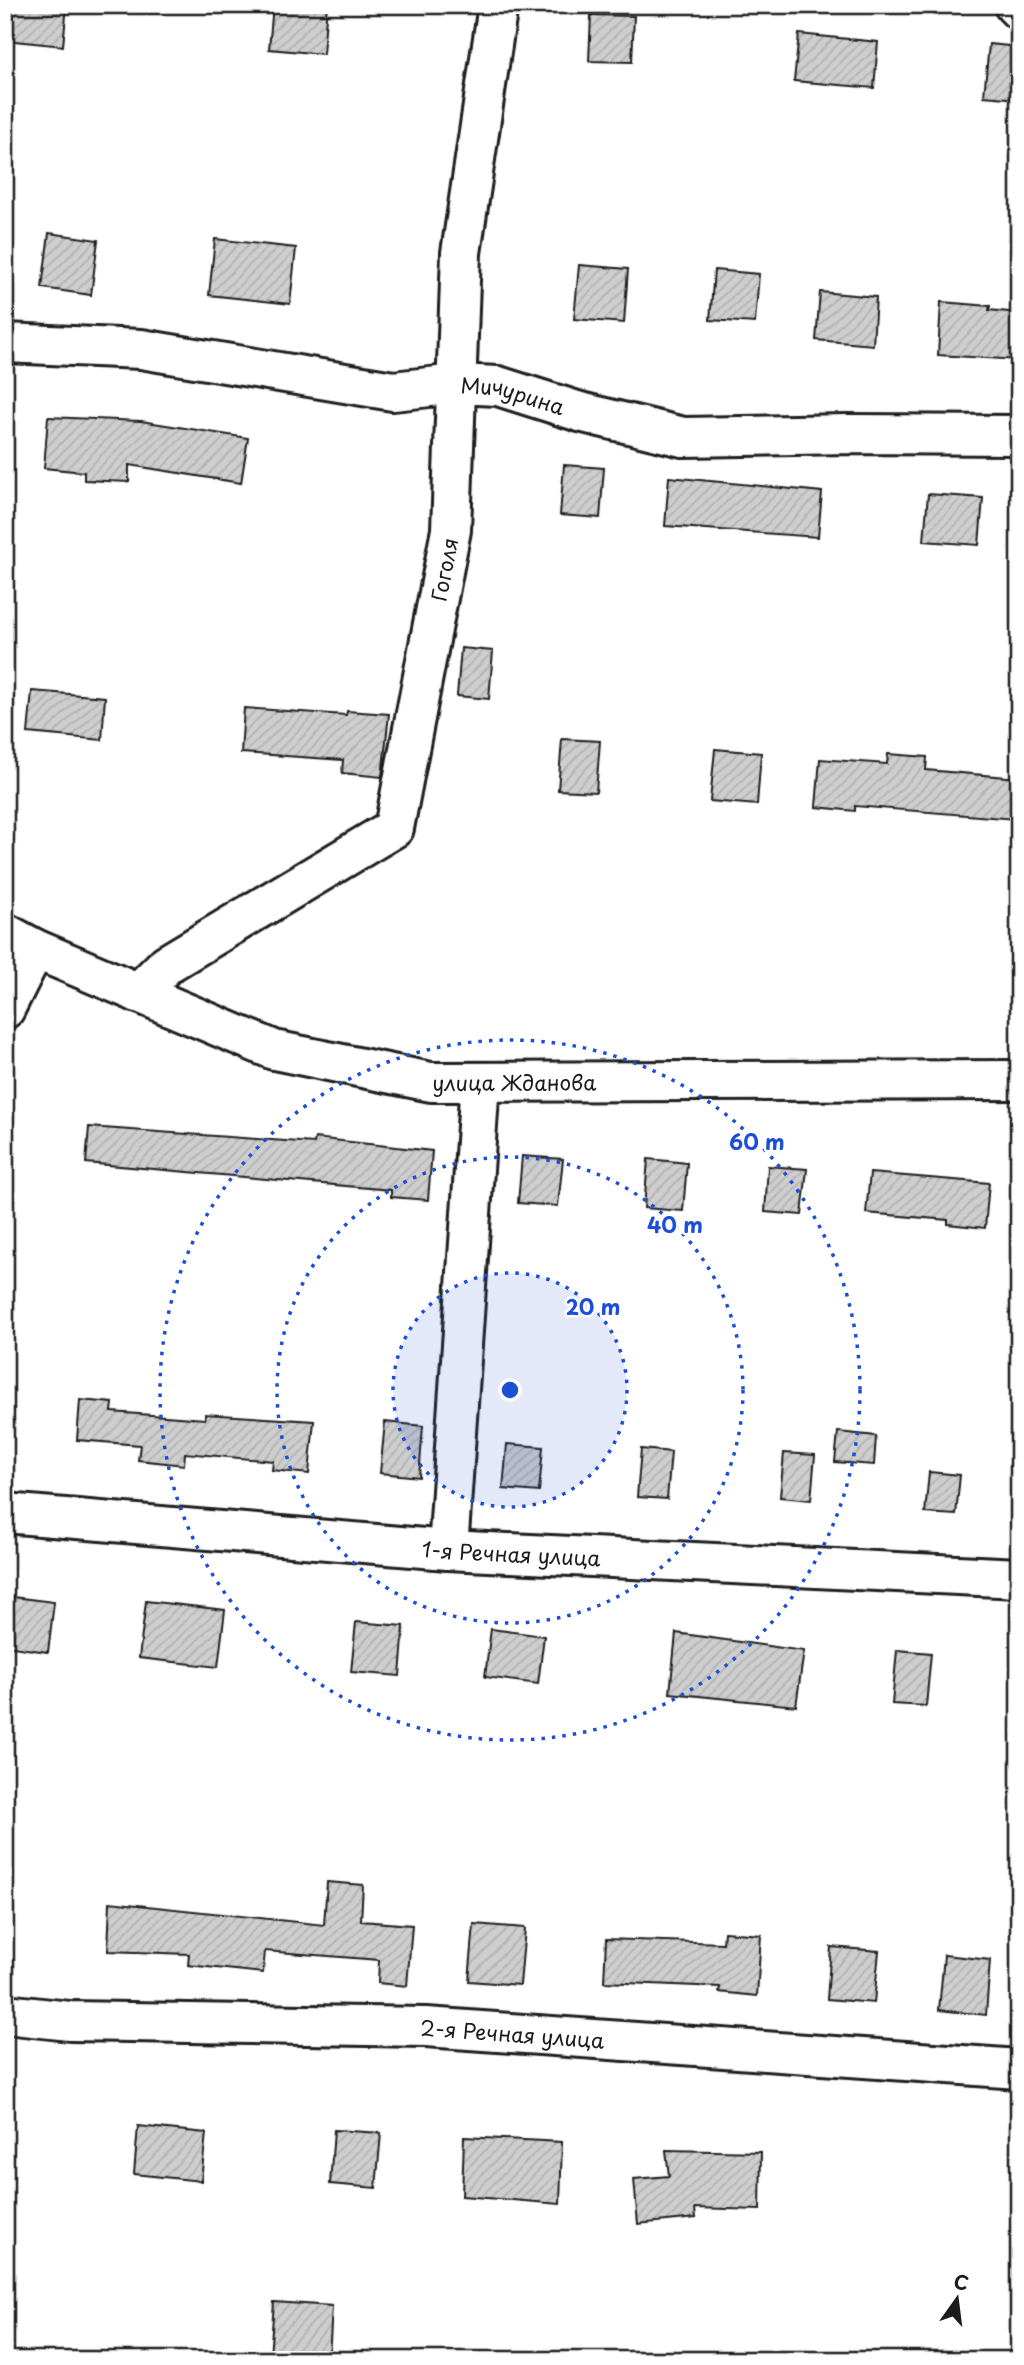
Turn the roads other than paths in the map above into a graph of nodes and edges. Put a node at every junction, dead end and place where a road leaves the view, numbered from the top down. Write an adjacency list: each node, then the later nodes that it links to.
1 (498, 5): 5 (street, Гоголя)
2 (1014, 5): 3 (street)
3 (1019, 10)
4 (5, 343): 5 (street, Мичурина)
5 (457, 384): 6 (street, Мичурина); 8 (street, Гоголя)
6 (1019, 435)
7 (20, 941): 8 (street, улица Жданова); 9 (street)
8 (138, 993): 11 (street, улица Жданова)
9 (5, 1009)
10 (1019, 1080): 11 (street, улица Жданова)
11 (480, 1082): 13 (street)
12 (5, 1513): 13 (street, 1-я Речная улица)
13 (448, 1550): 14 (street, 1-я Речная улица)
14 (1019, 1578)
15 (5, 2014): 16 (street, 2-я Речная улица)
16 (1019, 2068)

